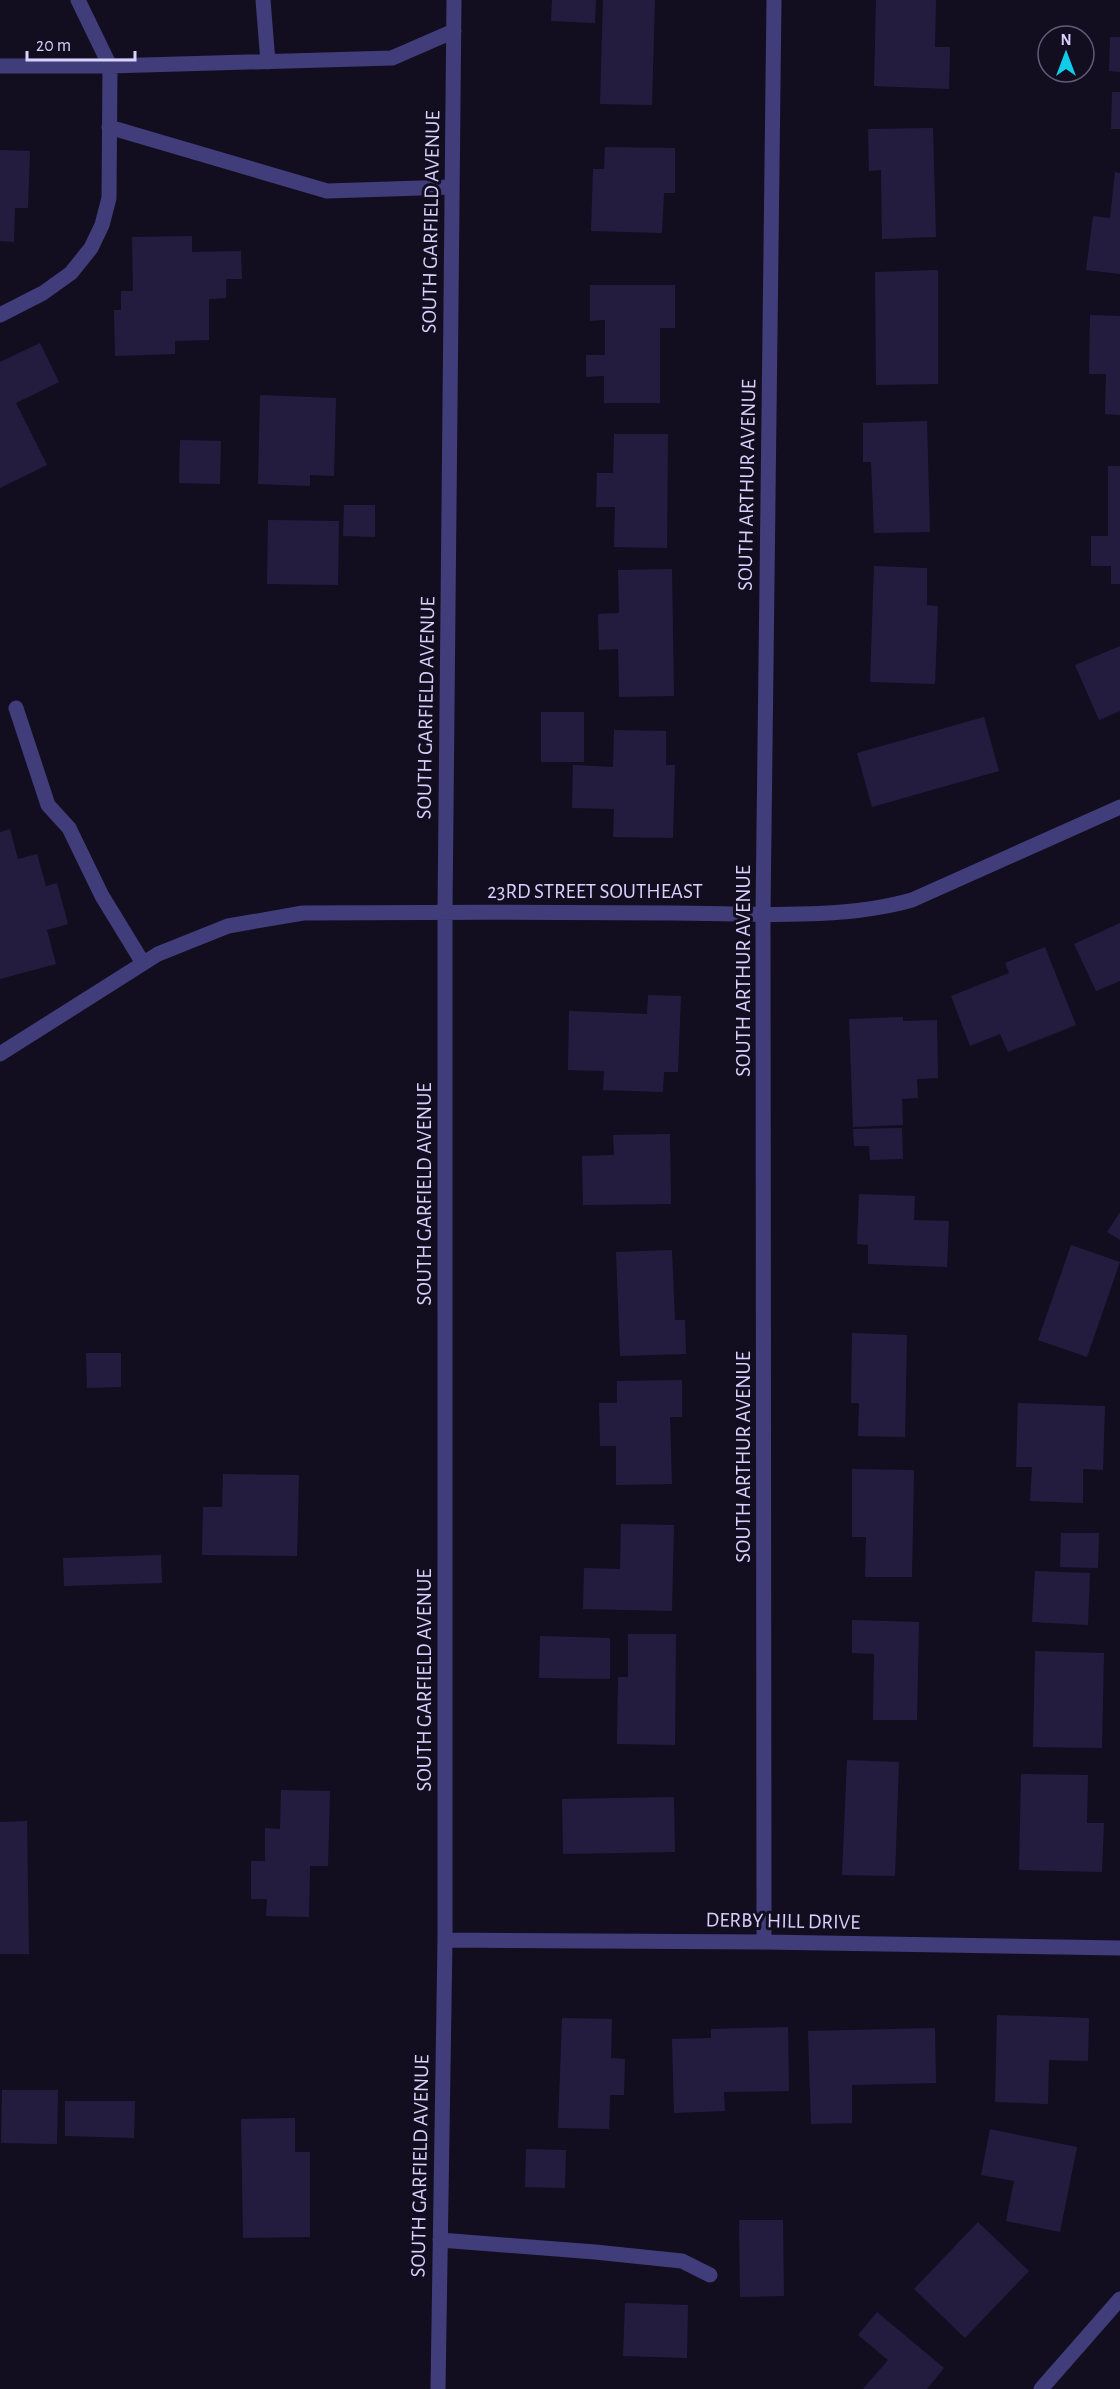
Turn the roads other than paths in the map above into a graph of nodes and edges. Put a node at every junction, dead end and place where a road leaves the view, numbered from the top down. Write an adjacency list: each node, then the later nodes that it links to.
1 (78, 0): 8 (street)
2 (263, 0): 6 (street)
3 (454, 0): 5 (street, SOUTH GARFIELD AVENUE)
4 (774, 0): 15 (street, SOUTH ARTHUR AVENUE)
5 (454, 31): 6 (street); 10 (street, SOUTH GARFIELD AVENUE)
6 (268, 62): 8 (street)
7 (0, 66): 8 (street)
8 (110, 66): 9 (street)
9 (109, 127): 10 (street); 11 (street)
10 (452, 187): 14 (street, SOUTH GARFIELD AVENUE)
11 (0, 315)
12 (16, 708): 16 (street)
13 (1120, 807): 15 (street, 23RD STREET SOUTHEAST)
14 (445, 911): 15 (street, 23RD STREET SOUTHEAST); 16 (street, 23RD STREET SOUTHEAST); 18 (street, SOUTH GARFIELD AVENUE)
15 (763, 913): 19 (street, SOUTH ARTHUR AVENUE)
16 (143, 963): 17 (street, 23RD STREET SOUTHEAST)
17 (0, 1054)
18 (445, 1940): 19 (street, DERBY HILL DRIVE); 21 (street, SOUTH GARFIELD AVENUE)
19 (764, 1942): 20 (street, DERBY HILL DRIVE)
20 (1120, 1948)
21 (440, 2240): 22 (street); 24 (street, SOUTH GARFIELD AVENUE)
22 (710, 2275)
23 (1120, 2299): 25 (street)
24 (438, 2389)
25 (1041, 2389)

